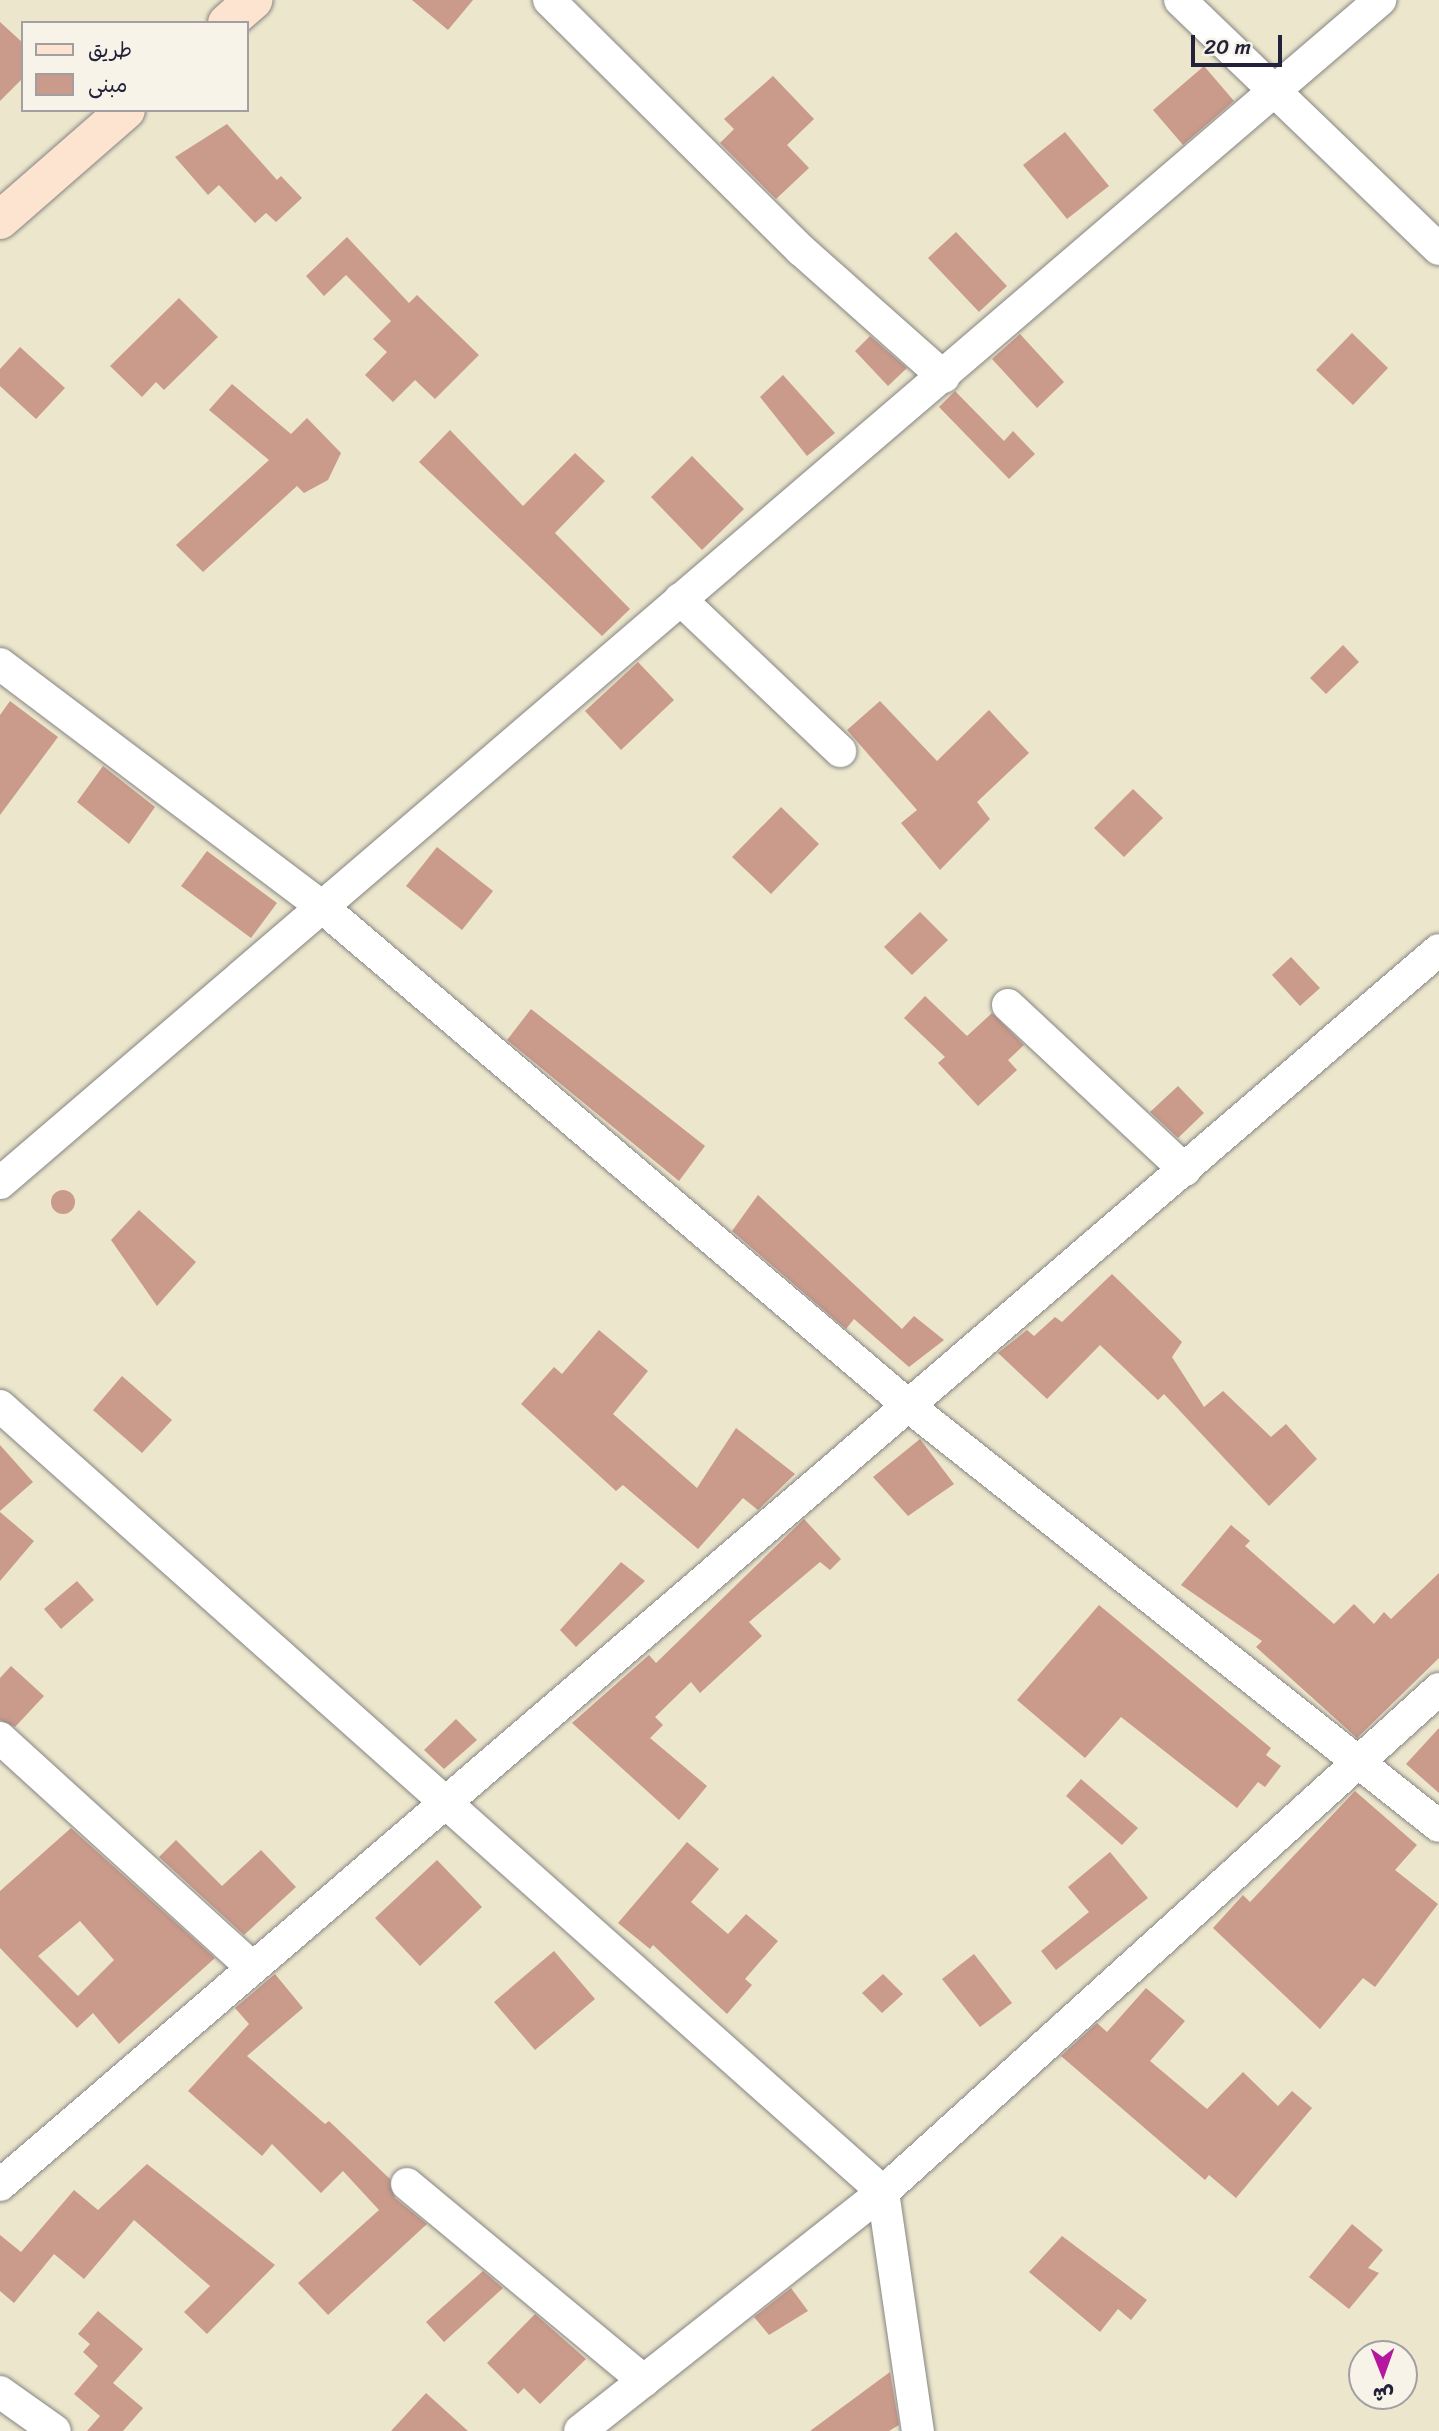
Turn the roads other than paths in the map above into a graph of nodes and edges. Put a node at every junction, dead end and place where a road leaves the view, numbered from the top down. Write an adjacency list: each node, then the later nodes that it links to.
1 (253, 0): 5 (main road)
2 (549, 0): 10 (street)
3 (1180, 0): 6 (street)
4 (1380, 0): 6 (street)
5 (229, 21)
6 (1274, 90): 9 (street); 10 (street)
7 (124, 112): 8 (main road)
8 (0, 220)
9 (1439, 249)
10 (944, 377): 11 (street)
11 (680, 599): 13 (street); 14 (street)
12 (0, 664): 14 (street)
13 (840, 751)
14 (322, 907): 18 (street); 20 (street)
15 (1439, 950): 17 (street)
16 (1008, 1005): 17 (street)
17 (1185, 1170): 20 (street)
18 (0, 1183)
19 (0, 1406): 24 (street)
20 (911, 1408): 23 (street); 24 (street)
21 (1439, 1689): 23 (street)
22 (0, 1738): 26 (street)
23 (1353, 1761): 25 (street); 29 (street)
24 (445, 1804): 26 (street); 29 (street)
25 (1439, 1826)
26 (251, 1966): 28 (street)
27 (407, 2184): 30 (street)
28 (0, 2185)
29 (883, 2192): 30 (street); 34 (street)
30 (644, 2381): 33 (street)
31 (0, 2392): 32 (street)
32 (55, 2431)
33 (580, 2431)
34 (918, 2431)

